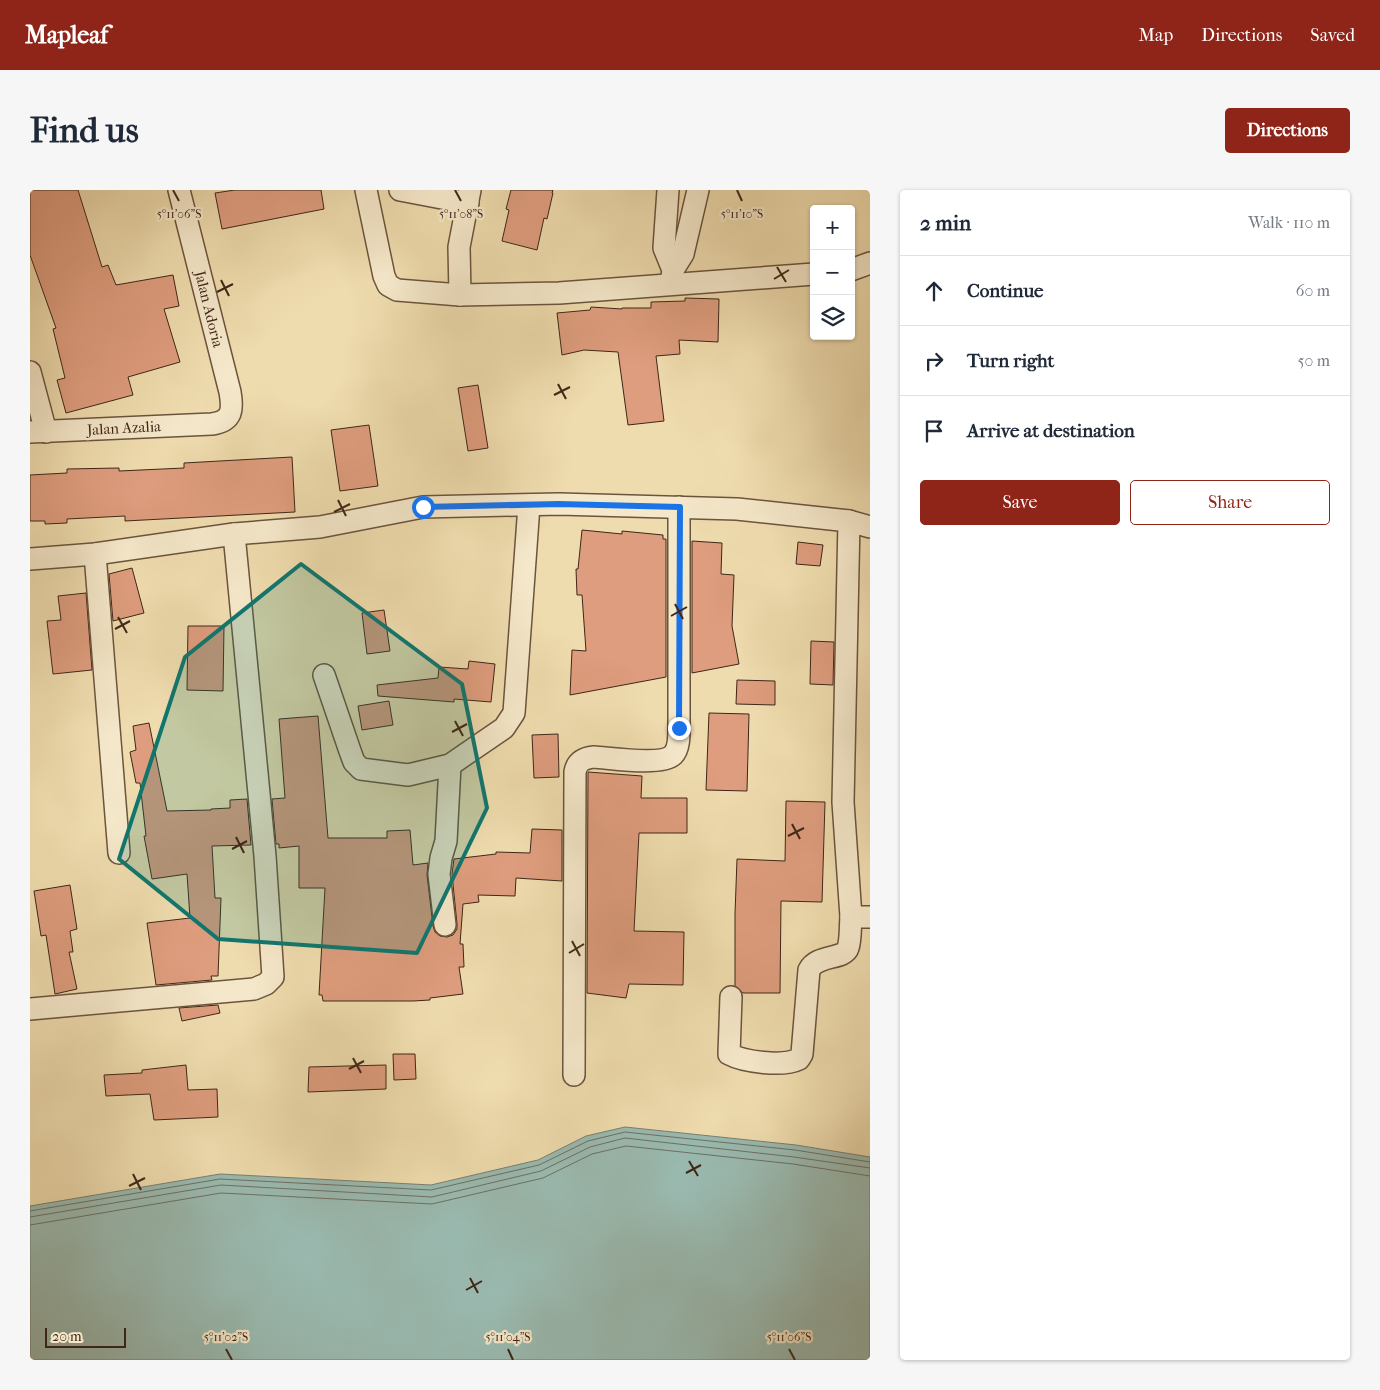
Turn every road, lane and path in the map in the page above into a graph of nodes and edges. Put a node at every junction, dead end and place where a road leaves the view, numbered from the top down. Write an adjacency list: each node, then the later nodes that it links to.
1 (179, 190): 13 (street, Jalan Adoria)
2 (366, 190): 11 (street)
3 (400, 190): 6 (street)
4 (668, 190): 10 (street)
5 (698, 190): 10 (street)
6 (469, 197): 11 (street)
7 (870, 263): 8 (street)
8 (855, 269)
9 (810, 274): 10 (street)
10 (672, 277): 11 (street)
11 (460, 295)
12 (30, 372): 14 (street)
13 (218, 423): 14 (street, Jalan Azalia)
14 (38, 432)
15 (529, 505): 16 (street); 19 (street); 23 (street)
16 (680, 507): 17 (street); 29 (street)
17 (849, 521): 18 (street); 25 (street)
18 (870, 527)
19 (234, 534): 20 (street); 28 (street)
20 (95, 554): 21 (street); 24 (street)
21 (30, 559)
22 (324, 675): 23 (street)
23 (450, 765): 26 (street)
24 (119, 853)
25 (860, 917): 27 (street)
26 (445, 925)
27 (731, 997)
28 (30, 1009)
29 (574, 1075)

